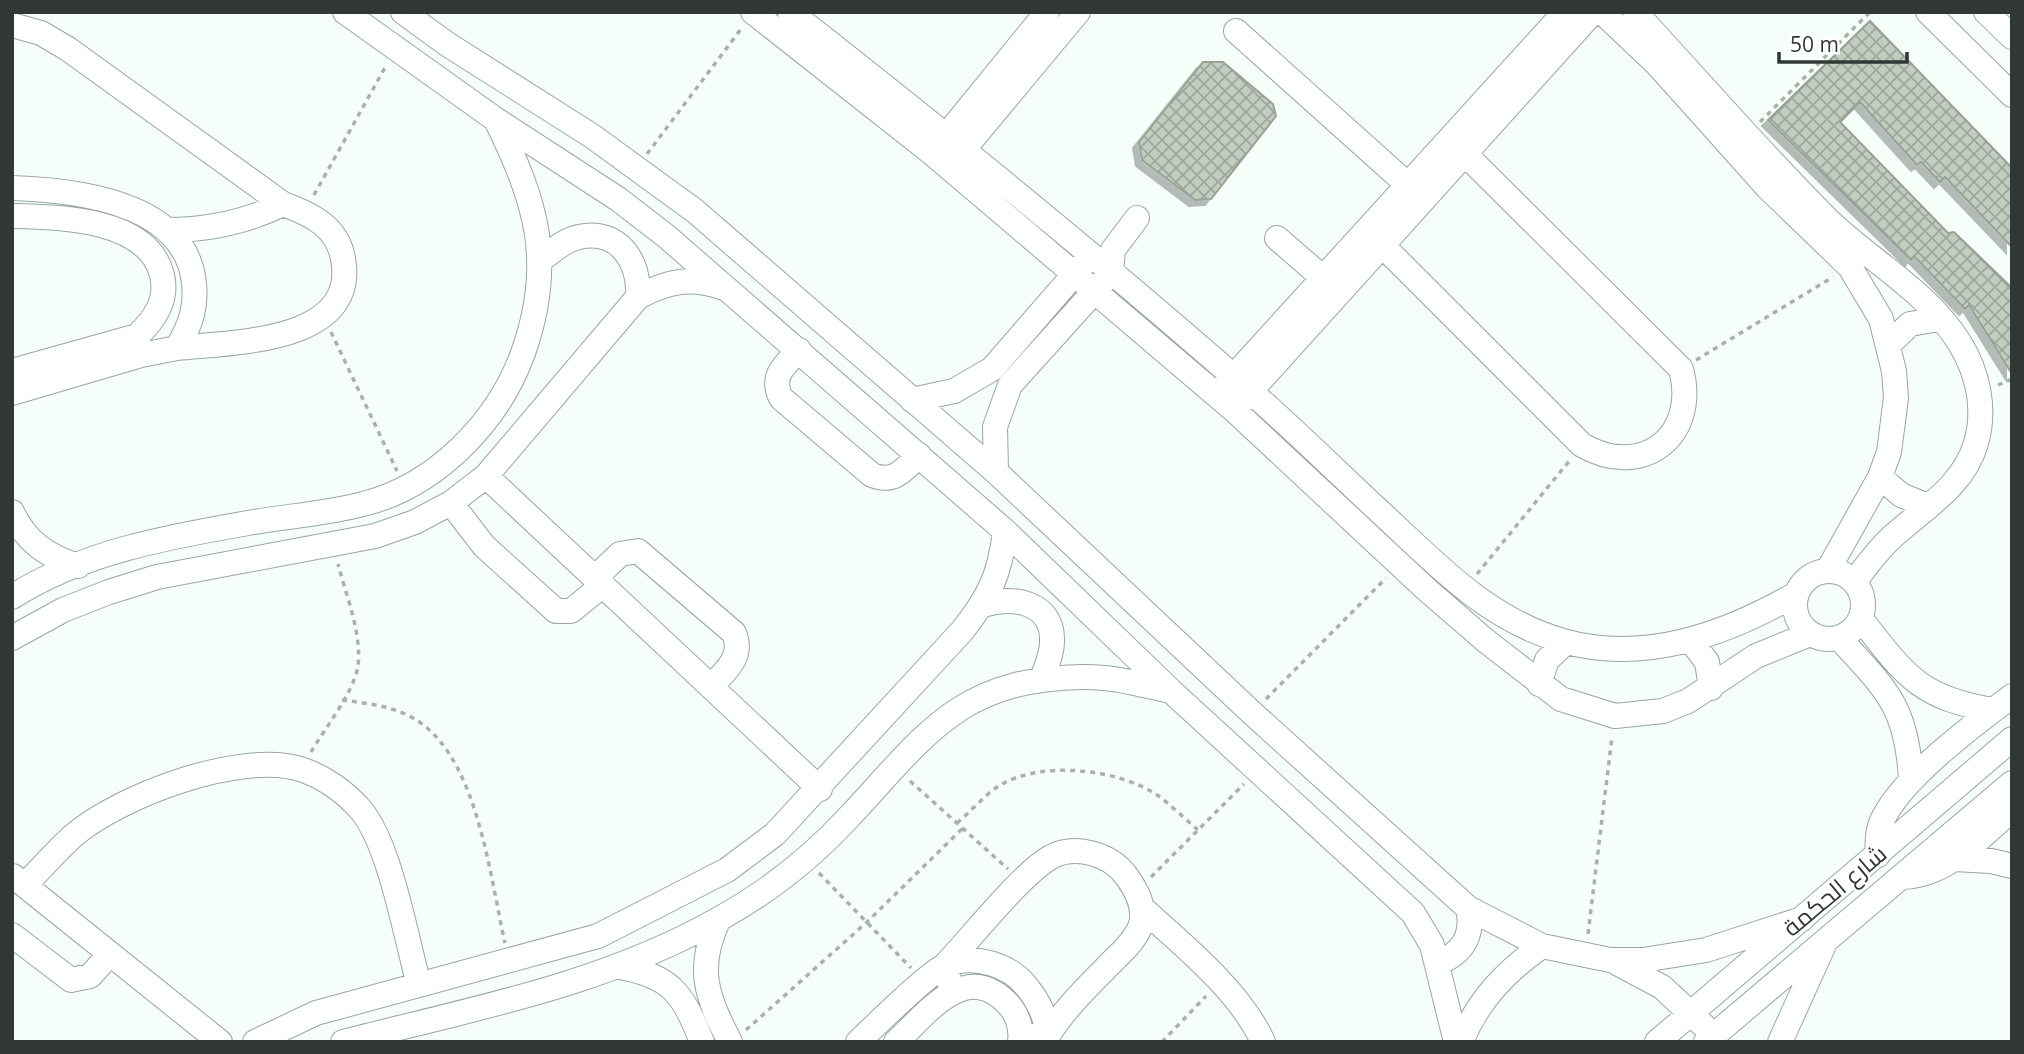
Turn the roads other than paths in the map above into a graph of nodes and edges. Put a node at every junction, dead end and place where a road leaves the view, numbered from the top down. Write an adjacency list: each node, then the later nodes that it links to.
1 (345, 12): 17 (street)
2 (403, 12): 36 (street)
3 (753, 12): 19 (street)
4 (790, 12): 19 (street)
5 (1047, 12): 19 (street)
6 (1078, 12): 19 (street)
7 (1564, 12): 18 (street)
8 (1593, 12): 18 (street)
9 (1602, 12): 37 (street)
10 (1635, 12): 35 (street)
11 (1928, 12): 16 (street)
12 (1986, 12): 15 (street)
13 (12, 25): 23 (street)
14 (1236, 31): 20 (street)
15 (2012, 37)
16 (2012, 95)
17 (495, 119): 30 (street); 33 (street)
18 (1457, 146): 20 (street); 29 (street); 29 (street)
19 (948, 151): 31 (street)
20 (1408, 185): 29 (street)
21 (12, 188): 22 (street)
22 (121, 206): 26 (street); 27 (street)
23 (294, 208): 27 (street); 39 (street)
24 (12, 216): 26 (street)
25 (1137, 218): 31 (street)
26 (113, 229): 38 (street)
27 (168, 230): 39 (street)
28 (1277, 238): 32 (street)
29 (1375, 238): 32 (street); 42 (street)
30 (541, 260): 34 (street); 54 (street)
31 (1097, 269): 42 (street); 44 (street); 45 (street); 47 (street)
32 (1323, 278): 42 (street)
33 (731, 291): 34 (street); 40 (street)
34 (638, 297): 48 (street)
35 (1939, 319): 37 (street); 51 (street)
36 (839, 336): 40 (street); 44 (street)
37 (1889, 344): 49 (street)
38 (139, 345): 39 (street); 41 (street); 43 (street)
39 (177, 348)
40 (806, 357): 46 (street); 46 (street)
41 (12, 371)
42 (1242, 384): 45 (street); 68 (street)
43 (12, 393)
44 (912, 400): 47 (street)
45 (1225, 402): 70 (street)
46 (919, 455): 53 (street)
47 (996, 472): 86 (street)
48 (486, 476): 50 (street); 58 (street)
49 (1880, 477): 51 (street); 57 (street)
50 (451, 503): 56 (street); 58 (street)
51 (1928, 506): 59 (street)
52 (12, 512): 55 (street)
53 (1005, 531): 62 (street); 73 (street)
54 (197, 532): 55 (street); 56 (street)
55 (78, 566): 61 (street)
56 (205, 568): 65 (street)
57 (1829, 570): 59 (street); 60 (street)
58 (599, 581): 71 (street); 71 (street)
59 (1855, 581): 63 (street)
60 (1796, 594): 64 (street); 67 (street)
61 (12, 597)
62 (983, 605): 69 (street); 78 (street)
63 (1861, 620): 66 (street); 74 (street)
64 (1810, 634): 66 (street); 72 (street)
65 (12, 638)
66 (1839, 638): 76 (street)
67 (1691, 641): 68 (street); 72 (street)
68 (1566, 642): 70 (street)
69 (1042, 679): 73 (street); 87 (street)
70 (1539, 684): 72 (street)
71 (711, 687): 78 (street)
72 (1711, 688)
73 (1171, 691): 94 (street)
74 (2003, 703): 76 (street)
75 (2012, 739): 80 (street, شارع الحكمة)
76 (1911, 780): 80 (street)
77 (2012, 783): 83 (street, شارع الحكمة)
78 (820, 789): 97 (street)
79 (2012, 810): 81 (street)
80 (1878, 855): 88 (street, شارع الحكمة)
81 (1954, 859): 82 (street); 83 (street)
82 (2012, 866)
83 (1901, 877): 90 (street, شارع الحكمة)
84 (18, 880): 92 (street); 98 (street)
85 (1140, 900): 95 (street); 104 (street); 112 (street)
86 (1468, 908): 91 (street); 94 (street)
87 (719, 919): 96 (street); 102 (street)
88 (1802, 919): 93 (street); 101 (street, شارع الحكمة)
89 (12, 935): 92 (street)
90 (1826, 941): 105 (street, شارع الحكمة); 115 (street)
91 (1542, 946): 93 (street); 113 (street)
92 (110, 954): 106 (street)
93 (1610, 960): 101 (street)
94 (1438, 962): 113 (street)
95 (946, 964): 99 (street); 104 (street); 110 (street)
96 (619, 967): 100 (street); 109 (street)
97 (458, 974): 98 (street); 100 (street)
98 (419, 985): 107 (street)
99 (951, 992): 103 (street); 111 (street)
100 (467, 1010): 108 (street)
101 (1692, 1012): 105 (street); 114 (street, شارع الحكمة)
102 (736, 1037)
103 (1020, 1038): 104 (street)
104 (1046, 1040)
105 (1711, 1040)
106 (220, 1042)
107 (255, 1042)
108 (343, 1042)
109 (702, 1042)
110 (858, 1042)
111 (896, 1042)
112 (1263, 1042)
113 (1458, 1042)
114 (1657, 1042)
115 (1780, 1042)

